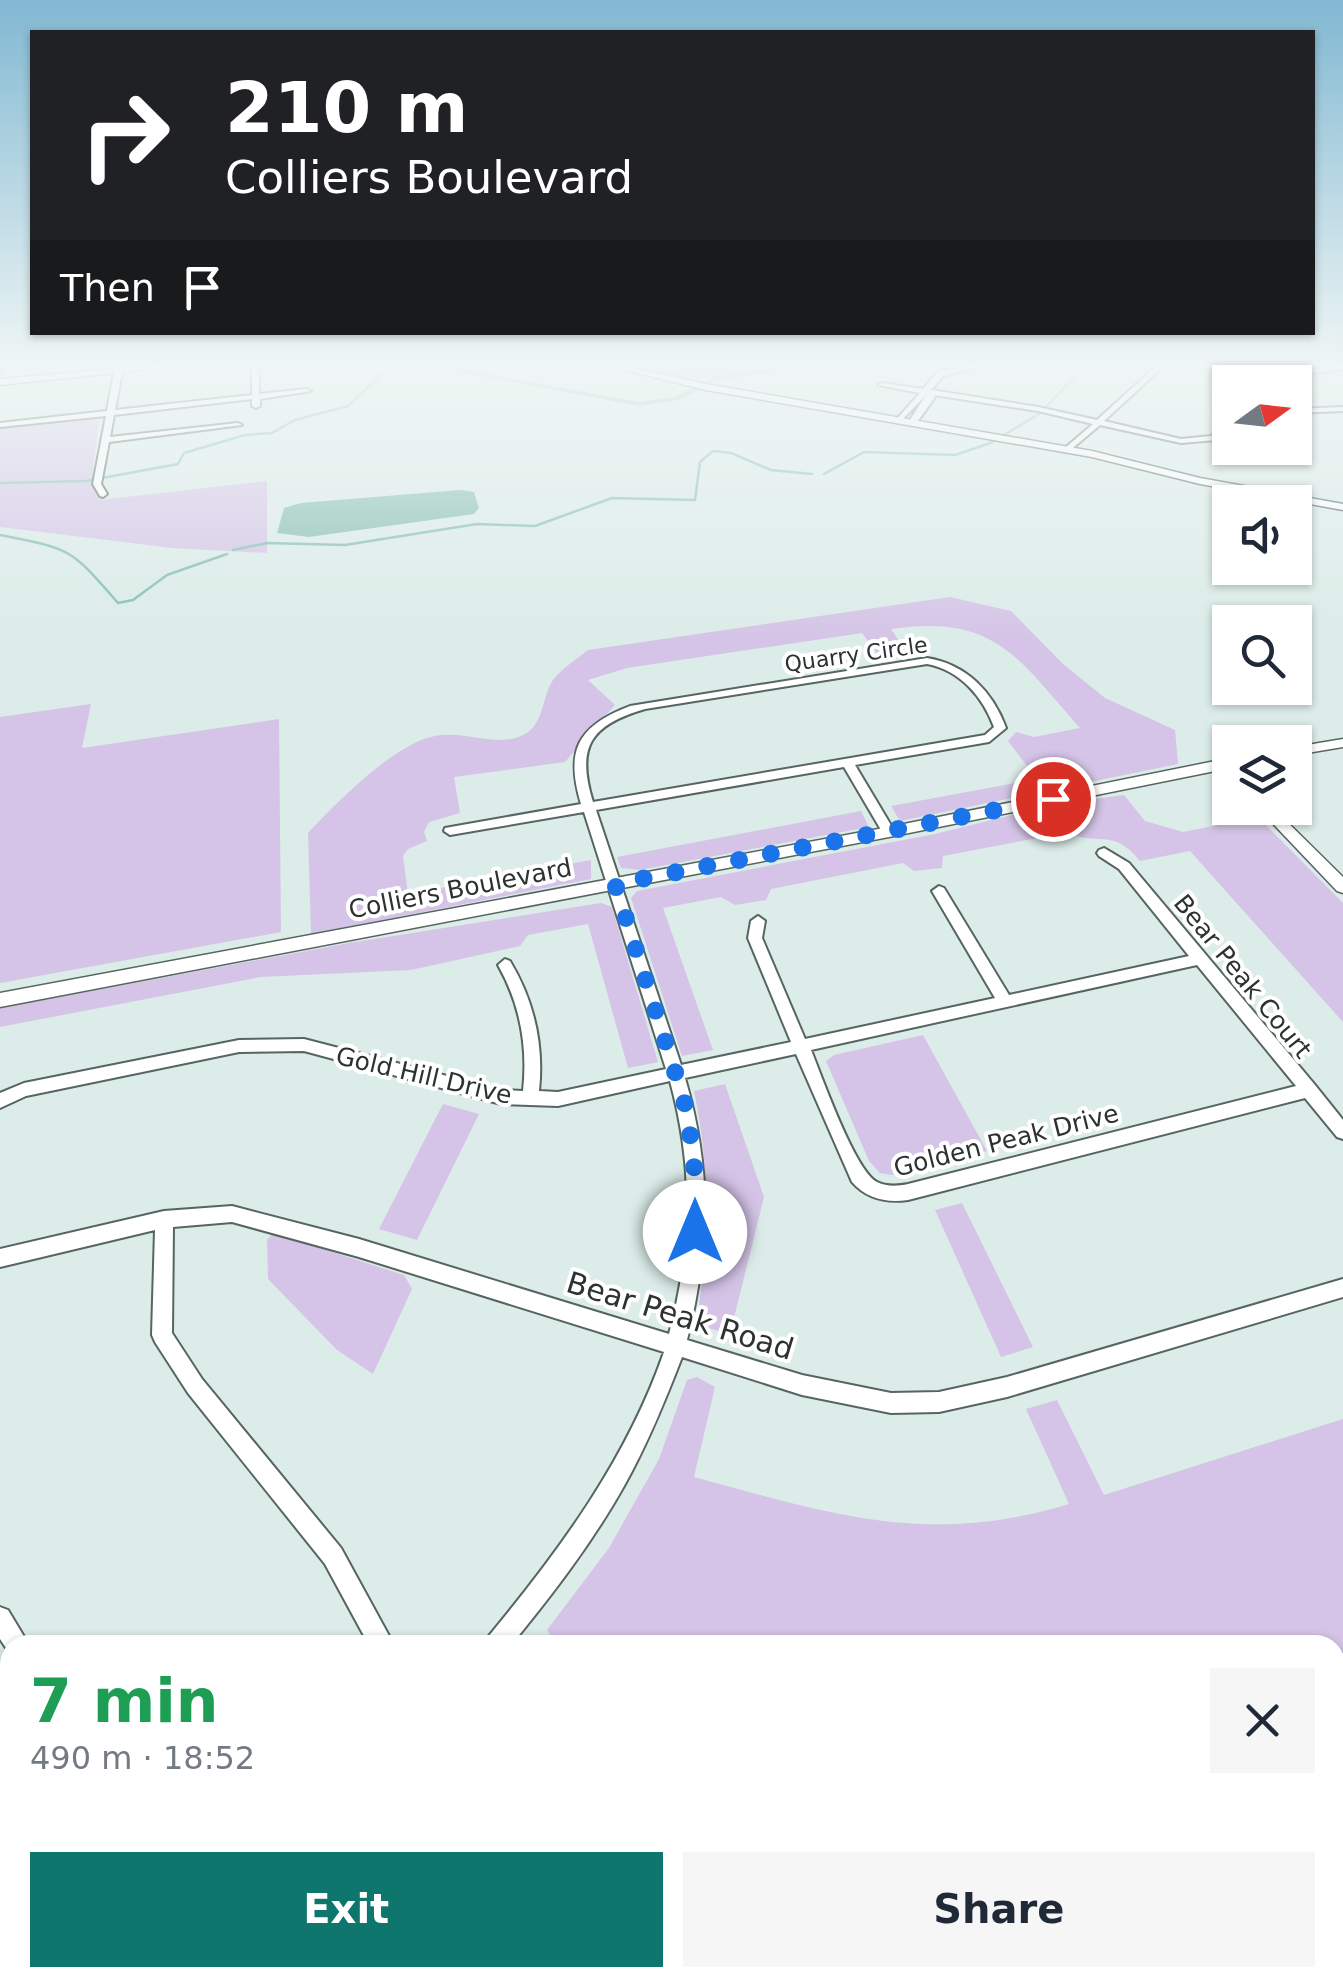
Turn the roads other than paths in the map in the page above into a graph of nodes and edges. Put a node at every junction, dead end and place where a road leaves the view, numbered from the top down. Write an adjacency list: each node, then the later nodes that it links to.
1 (102, 455): 3 (street)
2 (1091, 455): 4 (street)
3 (104, 494)
4 (1343, 506)
5 (1343, 743): 6 (street)
6 (1312, 748)
7 (848, 763): 9 (street, Quarry Circle); 9 (street, Quarry Circle); 12 (street)
8 (1212, 770): 12 (street, Colliers Boulevard)
9 (590, 806): 11 (street); 14 (street, Quarry Circle)
10 (1281, 825): 15 (street)
11 (450, 831)
12 (889, 832): 14 (street, Colliers Boulevard)
13 (1104, 853): 18 (street, Bear Peak Court)
14 (615, 884): 20 (street, Colliers Boulevard); 23 (street, Quarry Circle)
15 (1343, 887)
16 (938, 891): 21 (street)
17 (758, 921): 22 (street, Golden Peak Drive)
18 (1200, 959): 21 (street, Gold Hill Drive); 24 (street, Bear Peak Court)
19 (505, 964): 25 (street)
20 (0, 1000)
21 (1006, 1002): 22 (street, Gold Hill Drive)
22 (800, 1047): 23 (street, Gold Hill Drive); 24 (street, Golden Peak Drive)
23 (676, 1074): 25 (street, Gold Hill Drive); 31 (street, Quarry Circle)
24 (1309, 1090): 27 (street, Bear Peak Court)
25 (530, 1099): 26 (street, Gold Hill Drive)
26 (0, 1101)
27 (1343, 1132)
28 (164, 1219): 29 (street, Bear Peak Road); 31 (street, Bear Peak Road); 32 (street)
29 (0, 1258)
30 (1343, 1288): 31 (street, Bear Peak Road)
31 (676, 1346): 33 (street, Quarry Circle)
32 (377, 1635)
33 (504, 1635)

